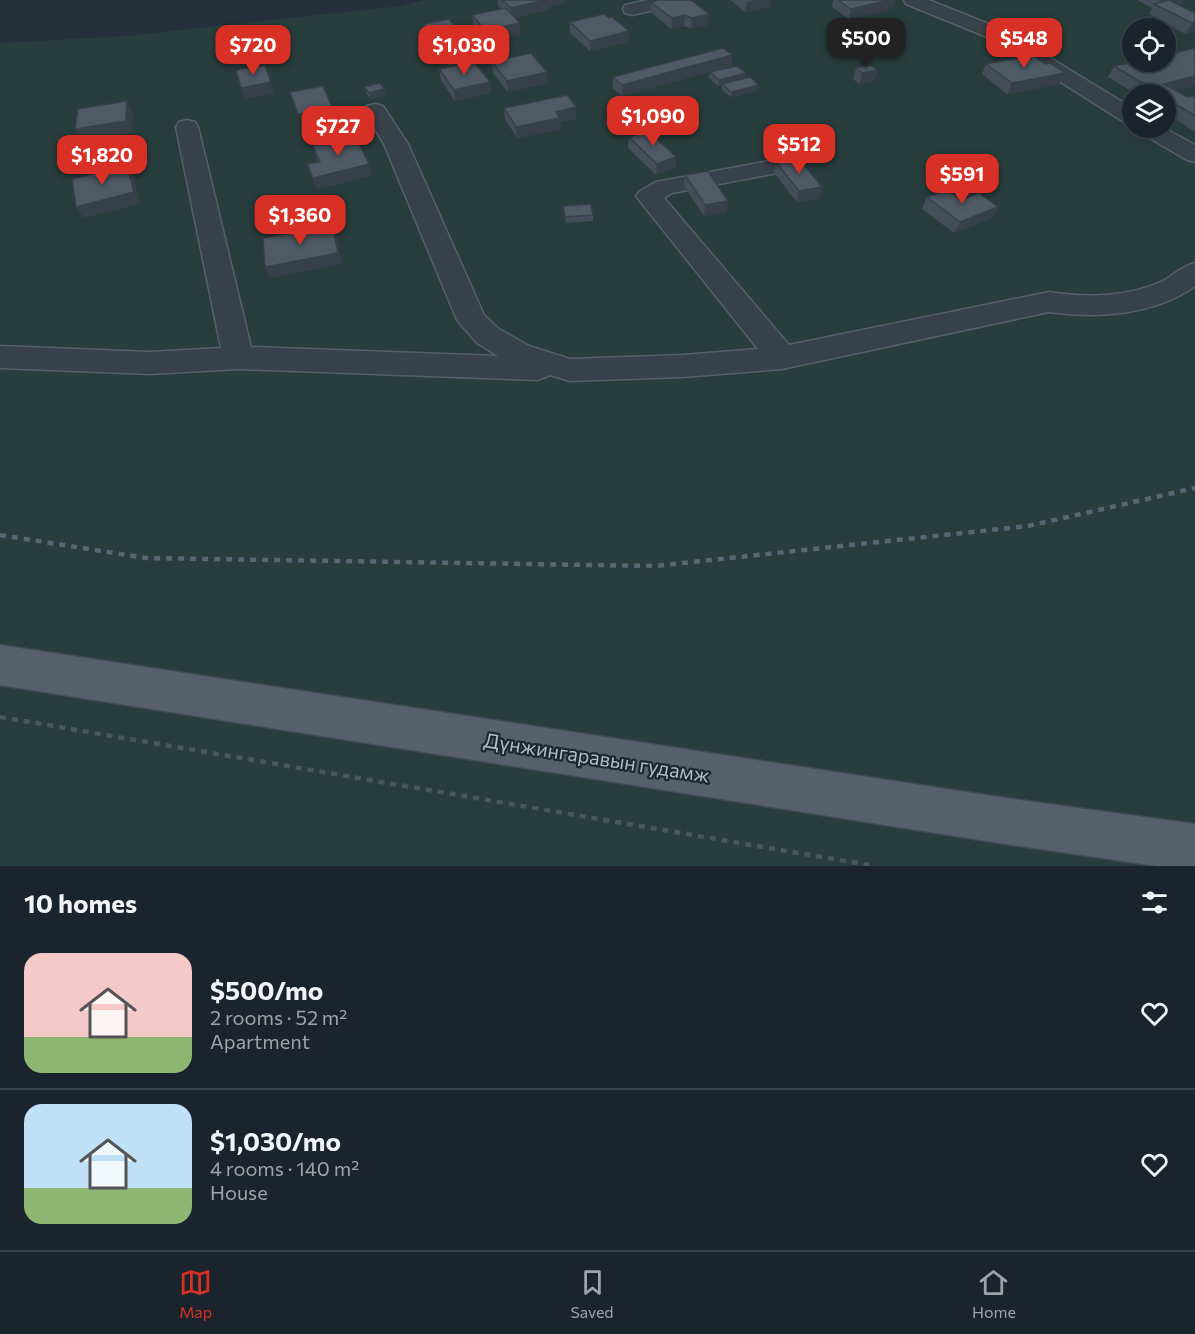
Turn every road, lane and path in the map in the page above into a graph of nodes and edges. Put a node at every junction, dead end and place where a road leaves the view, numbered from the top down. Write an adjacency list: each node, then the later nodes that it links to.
1 (675, 0): 3 (street)
2 (913, 0): 5 (street)
3 (632, 9)
4 (375, 111): 14 (street)
5 (1122, 111)
6 (187, 127): 12 (street)
7 (1166, 138): 8 (street)
8 (1195, 155)
9 (780, 166): 13 (street)
10 (1195, 272): 13 (street)
11 (0, 357): 12 (street)
12 (238, 358): 14 (street)
13 (782, 358): 14 (street)
14 (570, 370)
15 (0, 665): 17 (main road, Дүнжингаравын гудамж)
16 (0, 717): 18 (path)
17 (1195, 848)
18 (875, 866)

